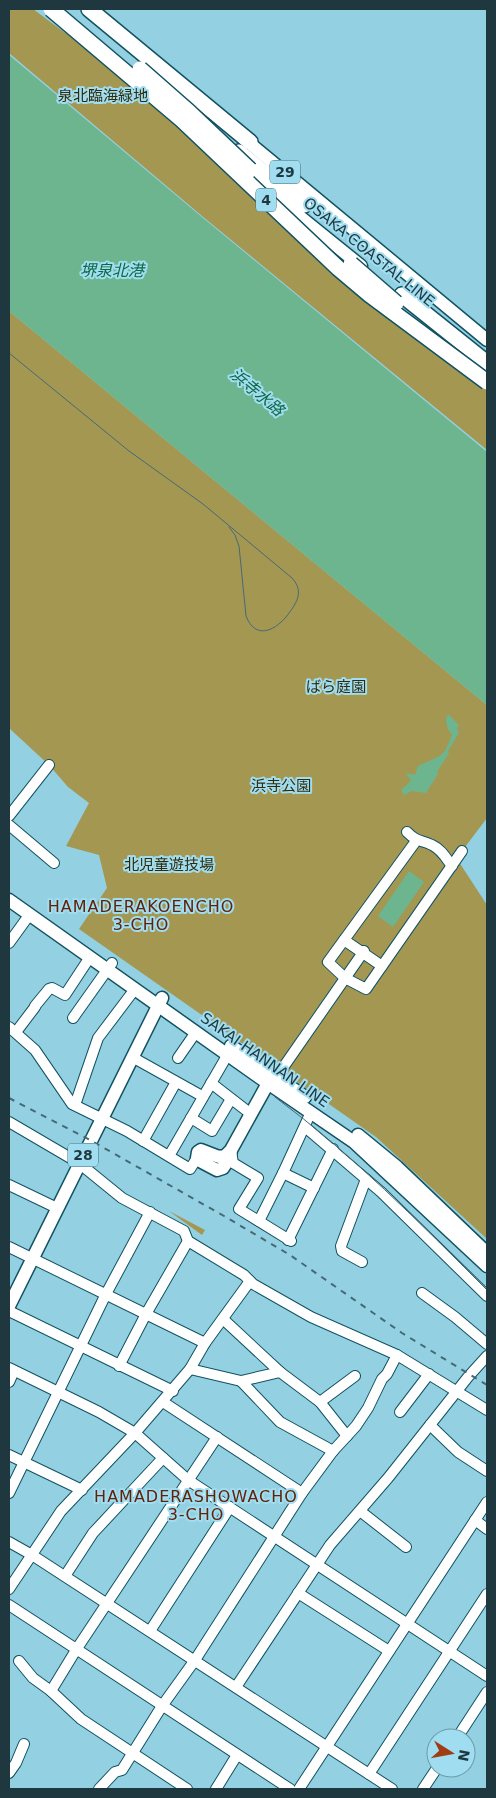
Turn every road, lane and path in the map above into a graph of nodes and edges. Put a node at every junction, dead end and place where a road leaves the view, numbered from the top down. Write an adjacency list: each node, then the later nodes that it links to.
1 (44, 9): 12 (main road, OSAKA COASTAL LINE / 29)
2 (51, 9): 13 (highway, 4, bridge)
3 (68, 9): 6 (highway, 4, bridge)
4 (79, 9): 7 (main road, OSAKA COASTAL LINE / 29)
5 (89, 9): 7 (highway)
6 (189, 112): 8 (highway, bridge); 12 (highway, 4, bridge)
7 (250, 142): 10 (main road, OSAKA COASTAL LINE / 29)
8 (304, 205)
9 (402, 294): 11 (highway)
10 (487, 340)
11 (487, 363)
12 (487, 369)
13 (487, 382)
14 (49, 765): 15 (street)
15 (9, 816)
16 (9, 825): 20 (street)
17 (408, 832): 18 (street)
18 (416, 840): 21 (street); 25 (street)
19 (462, 851): 21 (street)
20 (54, 863)
21 (452, 866): 30 (street)
22 (9, 891): 29 (main road, SAKAI HANNAN LINE)
23 (9, 900): 24 (main road, SAKAI HANNAN LINE)
24 (30, 914): 26 (street); 28 (main road, SAKAI HANNAN LINE)
25 (344, 940): 27 (street); 31 (street)
26 (9, 943)
27 (363, 951): 30 (street); 31 (street)
28 (90, 957): 29 (main road, SAKAI HANNAN LINE); 35 (street)
29 (110, 966): 32 (main road, SAKAI HANNAN LINE); 33 (main road, SAKAI HANNAN LINE); 34 (street)
30 (382, 966): 31 (street)
31 (345, 978): 40 (street)
32 (135, 989): 33 (main road, SAKAI HANNAN LINE); 45 (street)
33 (159, 1001): 36 (main road, SAKAI HANNAN LINE); 38 (main road, 28); 40 (main road, SAKAI HANNAN LINE)
34 (72, 1018)
35 (12, 1029): 45 (street)
36 (196, 1032): 37 (main road, SAKAI HANNAN LINE); 39 (street)
37 (228, 1054): 40 (main road, SAKAI HANNAN LINE); 42 (street)
38 (132, 1057): 41 (street); 48 (main road, 28)
39 (178, 1058)
40 (274, 1077): 46 (main road, SAKAI HANNAN LINE); 47 (main road); 67 (main road, SAKAI HANNAN LINE)
41 (176, 1082): 43 (street); 52 (street)
42 (211, 1083): 43 (street); 44 (street)
43 (202, 1096): 49 (street)
44 (231, 1099): 47 (street); 49 (street)
45 (75, 1106): 48 (street)
46 (311, 1112): 51 (street); 70 (main road, SAKAI HANNAN LINE)
47 (251, 1114): 54 (main road)
48 (101, 1118): 52 (street); 57 (main road, 28)
49 (191, 1118): 55 (street)
50 (9, 1122): 57 (street)
51 (306, 1126): 53 (street); 58 (street)
52 (143, 1141): 55 (street)
53 (333, 1149): 59 (street); 61 (street)
54 (231, 1150): 56 (main road); 64 (street)
55 (169, 1156): 56 (street)
56 (196, 1158)
57 (79, 1163): 62 (main road, 28); 63 (street)
58 (283, 1173): 61 (street); 64 (street)
59 (366, 1179): 69 (street); 74 (street)
60 (9, 1185): 62 (street)
61 (314, 1188): 64 (street)
62 (57, 1208): 68 (main road, 28)
63 (150, 1212): 65 (street); 73 (street)
64 (259, 1222)
65 (188, 1241): 71 (street); 77 (street)
66 (9, 1247): 68 (street)
67 (487, 1252)
68 (32, 1258): 73 (street); 75 (main road, 28)
69 (362, 1262)
70 (487, 1266)
71 (250, 1281): 78 (street); 82 (street)
72 (422, 1293): 80 (street)
73 (106, 1294): 77 (street); 81 (street)
74 (487, 1296)
75 (9, 1306)
76 (9, 1311): 81 (street)
77 (146, 1314): 79 (street); 84 (street)
78 (223, 1319): 79 (street); 87 (street)
79 (205, 1344): 86 (street)
80 (487, 1344)
81 (80, 1346): 84 (street); 93 (street)
82 (397, 1355): 88 (street); 101 (street)
83 (487, 1356): 94 (street)
84 (120, 1366): 92 (street)
85 (12, 1369): 91 (street); 93 (street)
86 (190, 1369): 90 (street); 92 (street)
87 (280, 1372): 90 (street); 96 (street)
88 (429, 1374): 94 (street); 98 (street)
89 (355, 1376): 96 (street)
90 (241, 1381): 103 (street)
91 (9, 1382)
92 (172, 1391): 95 (street)
93 (56, 1392): 100 (street); 106 (street)
94 (457, 1392): 97 (street); 99 (street)
95 (163, 1402): 100 (street); 102 (street)
96 (320, 1402): 101 (street)
97 (487, 1410)
98 (400, 1412)
99 (430, 1425): 107 (street); 114 (street)
100 (135, 1433): 105 (street); 109 (street)
101 (347, 1436): 103 (street)
102 (217, 1437): 108 (street); 111 (street)
103 (333, 1452): 111 (street)
104 (9, 1455): 106 (street)
105 (163, 1458): 108 (street); 122 (street)
106 (23, 1462): 109 (street); 110 (street)
107 (487, 1471)
108 (188, 1480): 113 (street); 126 (street)
109 (82, 1490): 120 (street)
110 (9, 1493)
111 (302, 1493): 117 (street)
112 (487, 1502): 115 (street)
113 (230, 1507): 117 (street); 129 (street)
114 (360, 1511): 119 (street); 121 (street)
115 (475, 1520): 116 (street); 128 (street)
116 (487, 1528)
117 (275, 1536): 121 (street); 133 (street)
118 (9, 1542): 120 (street)
119 (406, 1547)
120 (32, 1554): 122 (street); 123 (street)
121 (318, 1564): 124 (street); 128 (street)
122 (65, 1576): 126 (street)
123 (9, 1589)
124 (298, 1593): 131 (street); 136 (street)
125 (487, 1594): 132 (street)
126 (107, 1603): 129 (street); 130 (street)
127 (9, 1605): 130 (street)
128 (408, 1623): 131 (street); 132 (street)
129 (150, 1631): 133 (street)
130 (76, 1650): 137 (street); 139 (street)
131 (389, 1651): 142 (street)
132 (451, 1652): 135 (street); 146 (street)
133 (195, 1660): 136 (street); 139 (street)
134 (19, 1661): 137 (street)
135 (487, 1676)
136 (236, 1687): 142 (street)
137 (52, 1691): 143 (street)
138 (487, 1692): 140 (street)
139 (162, 1706): 143 (street); 144 (street)
140 (464, 1728)
141 (24, 1744): 145 (street)
142 (326, 1746): 146 (street); 152 (street)
143 (132, 1753): 148 (street); 149 (street)
144 (237, 1755): 150 (street); 151 (street)
145 (9, 1773)
146 (369, 1774): 153 (street)
147 (431, 1778): 154 (street)
148 (99, 1789)
149 (187, 1789)
150 (216, 1789)
151 (290, 1789)
152 (299, 1789)
153 (392, 1789)
154 (424, 1789)

